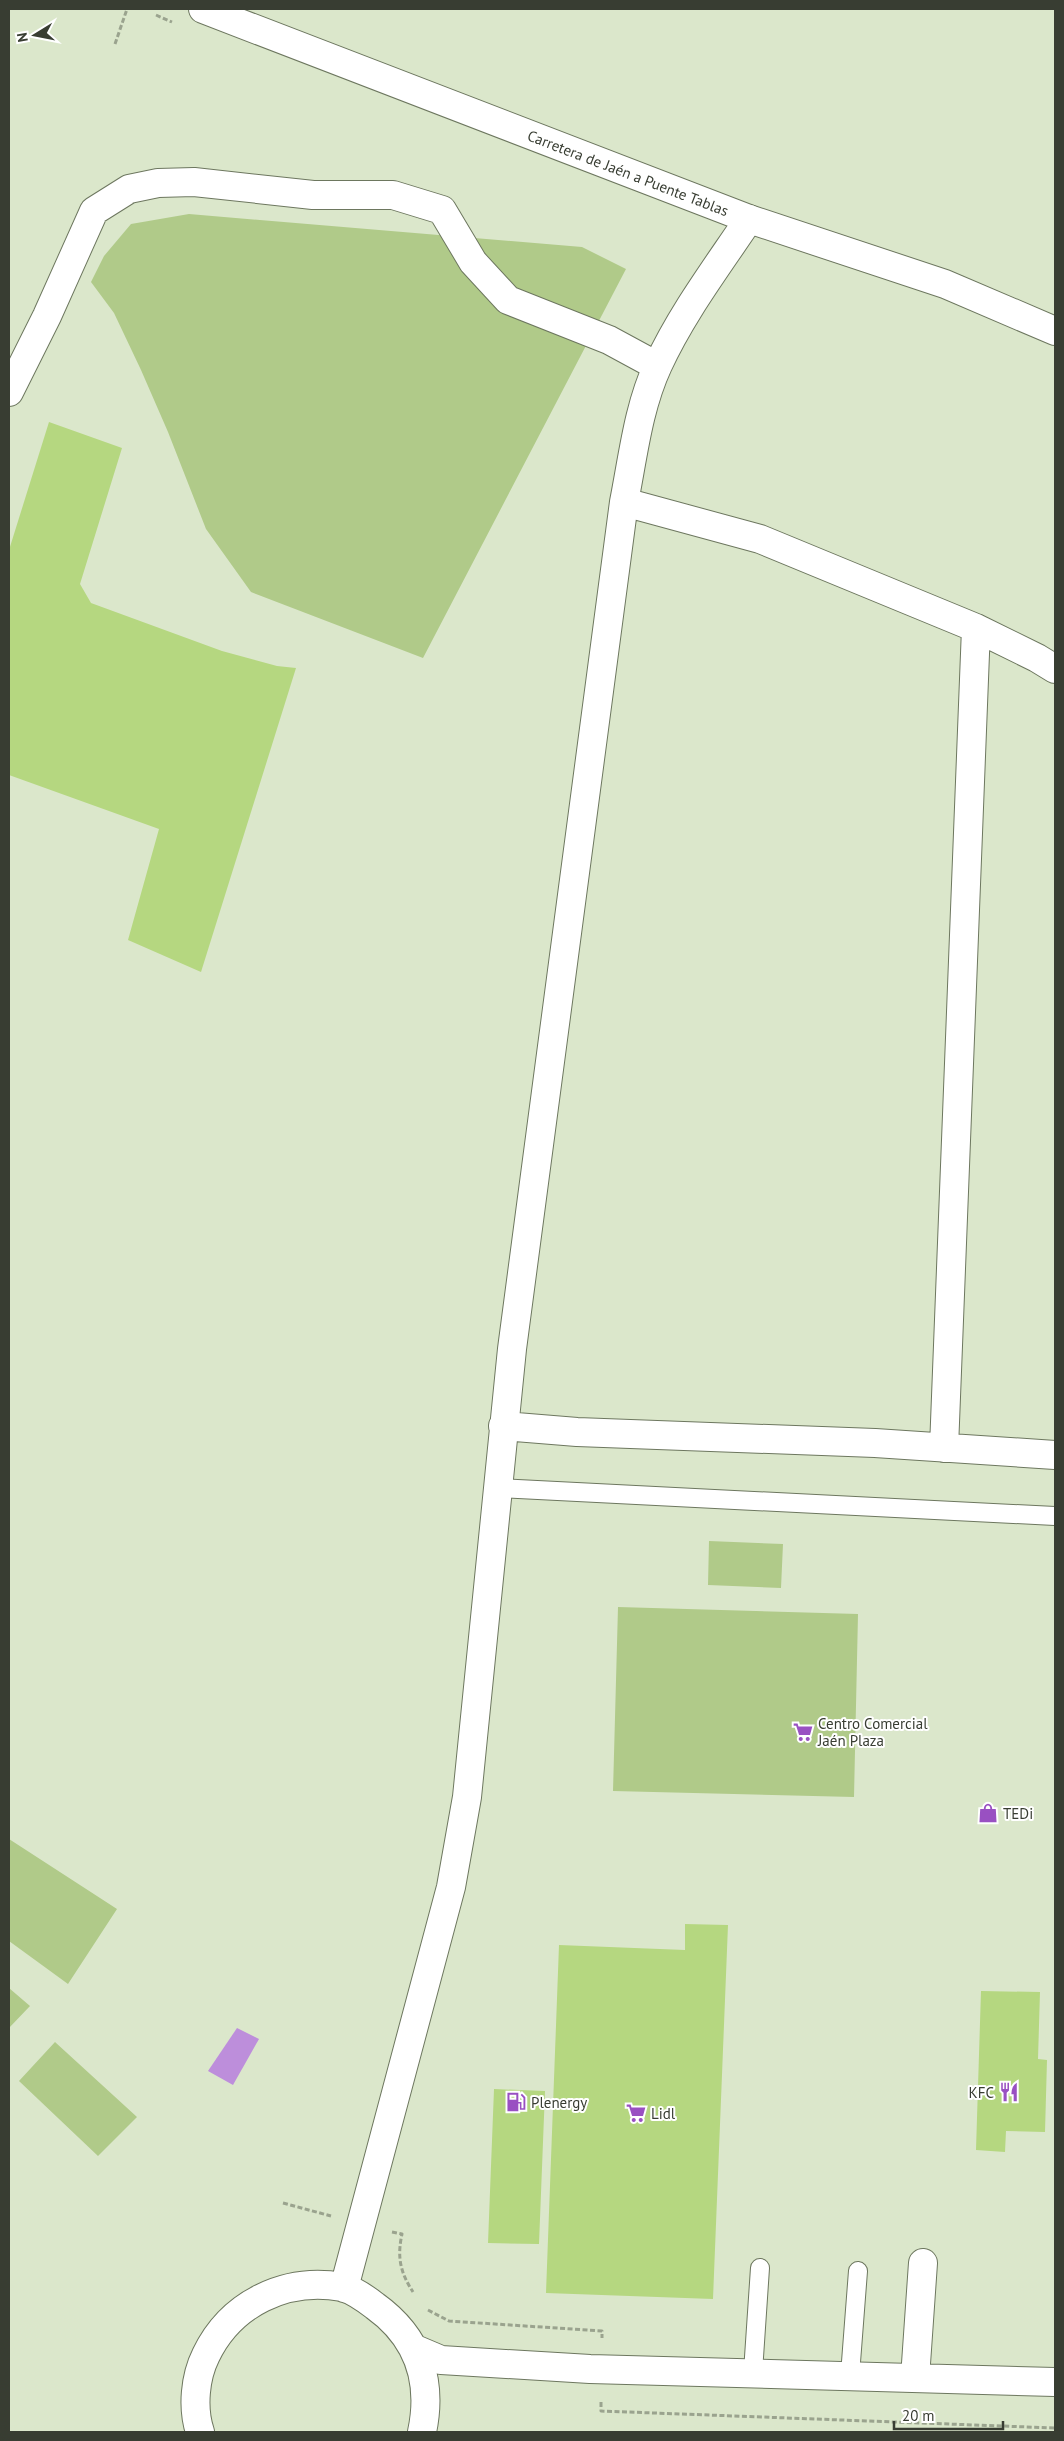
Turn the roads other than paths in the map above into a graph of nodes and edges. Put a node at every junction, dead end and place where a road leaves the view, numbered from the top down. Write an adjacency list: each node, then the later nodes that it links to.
1 (203, 9): 2 (street, Carretera de Jaén a Puente Tablas)
2 (749, 219): 3 (street, Carretera de Jaén a Puente Tablas); 4 (street)
3 (1055, 331)
4 (657, 366): 5 (street); 6 (street)
5 (9, 392)
6 (624, 502): 7 (street); 9 (street)
7 (976, 628): 8 (street); 10 (street)
8 (1055, 669)
9 (503, 1426): 10 (street); 12 (street)
10 (944, 1448): 11 (street)
11 (1055, 1455)
12 (497, 1488): 13 (lane); 17 (street)
13 (1055, 1516)
14 (923, 2263): 21 (street)
15 (760, 2268): 19 (lane)
16 (858, 2271): 20 (lane)
17 (344, 2288): 18 (street); 23 (street)
18 (415, 2350): 19 (street); 24 (street)
19 (753, 2372): 20 (street)
20 (850, 2375): 21 (street)
21 (914, 2378): 22 (street)
22 (1055, 2382)
23 (200, 2432)
24 (422, 2432)

